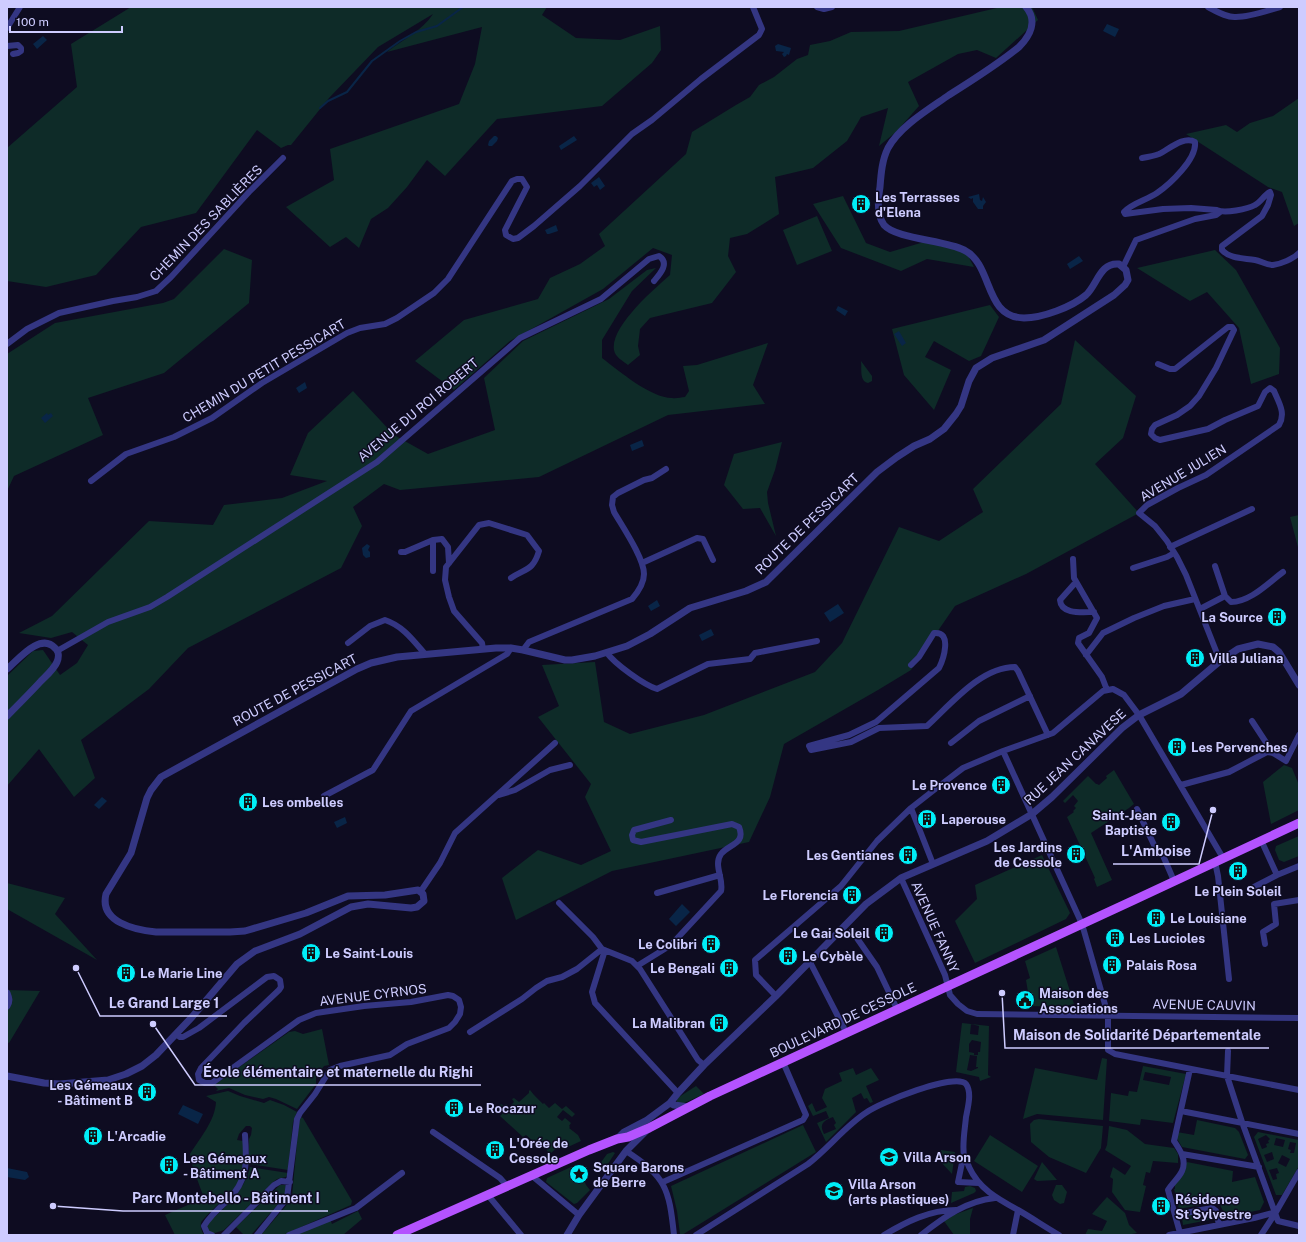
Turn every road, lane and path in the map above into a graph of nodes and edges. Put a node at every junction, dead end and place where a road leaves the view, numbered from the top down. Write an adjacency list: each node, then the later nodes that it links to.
1 (20, 7): 8 (street)
2 (753, 7): 20 (street, CHEMIN DU PETIT PESSICART)
3 (817, 7): 4 (street)
4 (832, 7)
5 (1026, 7): 15 (street)
6 (1208, 7): 7 (street)
7 (1280, 7)
8 (7, 28)
9 (7, 46): 10 (street)
10 (13, 54)
11 (283, 158): 17 (street, CHEMIN DES SABLIÈRES)
12 (1142, 158): 13 (street)
13 (1220, 212): 14 (street); 15 (street)
14 (1299, 253)
15 (1123, 266): 46 (street, ROUTE DE PESSICART)
16 (654, 281): 44 (street, AVENUE DU ROI ROBERT)
17 (7, 344)
18 (1158, 364): 23 (street, AVENUE JULIEN)
19 (666, 469): 29 (street)
20 (91, 481)
21 (1252, 509): 23 (street)
22 (433, 540): 24 (street); 28 (street); 32 (street)
23 (1170, 546): 25 (street, AVENUE JULIEN)
24 (401, 552)
25 (1174, 553): 31 (street); 37 (street, AVENUE JULIEN)
26 (1073, 559): 35 (street)
27 (713, 560): 29 (street)
28 (449, 563): 34 (street); 43 (street)
29 (642, 563): 45 (street)
30 (1215, 566): 36 (street)
31 (1133, 568)
32 (433, 571)
33 (1283, 572): 36 (street)
34 (511, 578)
35 (1076, 582): 39 (street); 39 (street)
36 (1225, 596): 38 (street)
37 (1196, 599): 38 (street, AVENUE JULIEN); 48 (street)
38 (1200, 609): 49 (street, AVENUE JULIEN)
39 (1094, 612): 48 (street)
40 (817, 641): 46 (street)
41 (348, 643): 47 (street)
42 (511, 648): 43 (street, ROUTE DE PESSICART); 45 (street, ROUTE DE PESSICART); 66 (street)
43 (483, 649): 47 (street, ROUTE DE PESSICART)
44 (57, 650): 51 (street); 56 (street)
45 (523, 650): 46 (street, ROUTE DE PESSICART)
46 (607, 652)
47 (425, 654): 82 (street, ROUTE DE PESSICART)
48 (1086, 655): 53 (street)
49 (1220, 661): 52 (street, RUE JEAN CANAVESE); 55 (street, RUE JEAN CANAVESE)
50 (911, 665): 54 (street)
51 (7, 669)
52 (1299, 685)
53 (1107, 690): 55 (street); 58 (street)
54 (1030, 696): 58 (street); 61 (street)
55 (1139, 715): 65 (street); 70 (street, RUE JEAN CANAVESE)
56 (7, 716)
57 (1252, 721): 63 (street)
58 (1048, 735): 62 (street)
59 (1299, 735): 63 (street)
60 (555, 743): 67 (street)
61 (951, 743)
62 (1002, 751): 68 (street); 70 (street)
63 (1273, 753): 65 (street)
64 (570, 765): 67 (street)
65 (1181, 786): 74 (street)
66 (324, 796)
67 (496, 796): 82 (street)
68 (911, 808): 75 (street); 95 (street)
69 (1137, 810): 80 (street)
70 (1032, 814): 75 (street, RUE JEAN CANAVESE); 86 (street)
71 (671, 820): 77 (street)
72 (1299, 822): 73 (main road, BOULEVARD DE CESSOLE)
73 (1261, 840): 74 (main road, BOULEVARD DE CESSOLE); 78 (street)
74 (1219, 860): 80 (main road, BOULEVARD DE CESSOLE); 92 (street)
75 (933, 864): 79 (street, RUE JEAN CANAVESE)
76 (1299, 866): 78 (street)
77 (720, 875): 83 (street); 91 (street)
78 (1277, 875): 81 (street)
79 (901, 878): 90 (street, RUE JEAN CANAVESE); 93 (street, AVENUE FANNY)
80 (1174, 881): 86 (main road, BOULEVARD DE CESSOLE)
81 (1254, 887)
82 (421, 891): 102 (street)
83 (657, 894)
84 (1299, 900): 88 (street)
85 (559, 903): 89 (street)
86 (1082, 924): 93 (main road, BOULEVARD DE CESSOLE); 98 (street)
87 (852, 931): 97 (street)
88 (1265, 944)
89 (603, 950): 91 (street); 100 (street); 110 (street)
90 (810, 962): 95 (street, RUE JEAN CANAVESE); 101 (street)
91 (637, 966): 105 (street)
92 (1229, 979)
93 (948, 986): 97 (main road, BOULEVARD DE CESSOLE); 98 (street, AVENUE FANNY)
94 (7, 993): 96 (street)
95 (776, 996): 105 (street, RUE JEAN CANAVESE)
96 (7, 1006)
97 (897, 1009): 101 (main road, BOULEVARD DE CESSOLE)
98 (1108, 1015): 99 (street, AVENUE CAUVIN); 106 (street)
99 (1299, 1018)
100 (470, 1032)
101 (846, 1032): 104 (main road, BOULEVARD DE CESSOLE)
102 (176, 1034): 107 (street); 127 (street, AVENUE CYRNOS)
103 (1228, 1051): 108 (street)
104 (783, 1062): 112 (main road, BOULEVARD DE CESSOLE); 128 (street)
105 (704, 1065): 110 (street, RUE JEAN CANAVESE)
106 (1190, 1069): 108 (street); 113 (street)
107 (7, 1076)
108 (1227, 1076): 109 (street); 114 (street)
109 (1299, 1090)
110 (678, 1093): 111 (street, RUE JEAN CANAVESE)
111 (670, 1103): 112 (street); 119 (street, RUE JEAN CANAVESE)
112 (690, 1107): 115 (main road, BOULEVARD DE CESSOLE)
113 (1181, 1112): 114 (street); 121 (street)
114 (1242, 1122): 117 (street); 123 (street)
115 (649, 1128): 119 (main road, BOULEVARD DE CESSOLE); 120 (street)
116 (433, 1132): 130 (street)
117 (1299, 1134)
118 (245, 1135): 143 (street)
119 (621, 1138): 120 (street); 126 (main road, BOULEVARD DE CESSOLE)
120 (626, 1151): 128 (street); 136 (street)
121 (1182, 1154): 123 (street); 137 (street)
122 (964, 1157): 129 (street); 129 (street); 150 (street)
123 (1259, 1167): 135 (street)
124 (402, 1172): 146 (street)
125 (1299, 1172): 135 (street)
126 (531, 1175): 130 (main road, BOULEVARD DE CESSOLE); 136 (street)
127 (290, 1182): 144 (street); 145 (street, AVENUE CYRNOS)
128 (663, 1182): 149 (street)
129 (979, 1183): 132 (street)
130 (507, 1186): 131 (main road, BOULEVARD DE CESSOLE)
131 (487, 1194): 142 (main road, BOULEVARD DE CESSOLE); 147 (street)
132 (995, 1198): 133 (street); 134 (street)
133 (956, 1210): 151 (street); 152 (street)
134 (1018, 1210): 140 (street); 153 (street)
135 (1276, 1212): 138 (street); 139 (street); 156 (street)
136 (579, 1215): 148 (street)
137 (1175, 1215): 138 (street); 141 (street)
138 (1219, 1225): 141 (street)
139 (1299, 1226)
140 (1047, 1232): 154 (street)
141 (1180, 1233): 155 (street)
142 (401, 1234)
143 (212, 1235)
144 (224, 1235)
145 (257, 1235)
146 (289, 1235)
147 (521, 1235)
148 (567, 1235)
149 (674, 1235)
150 (696, 1235)
151 (884, 1235)
152 (921, 1235)
153 (1013, 1235)
154 (1059, 1235)
155 (1169, 1235)
156 (1261, 1235)

